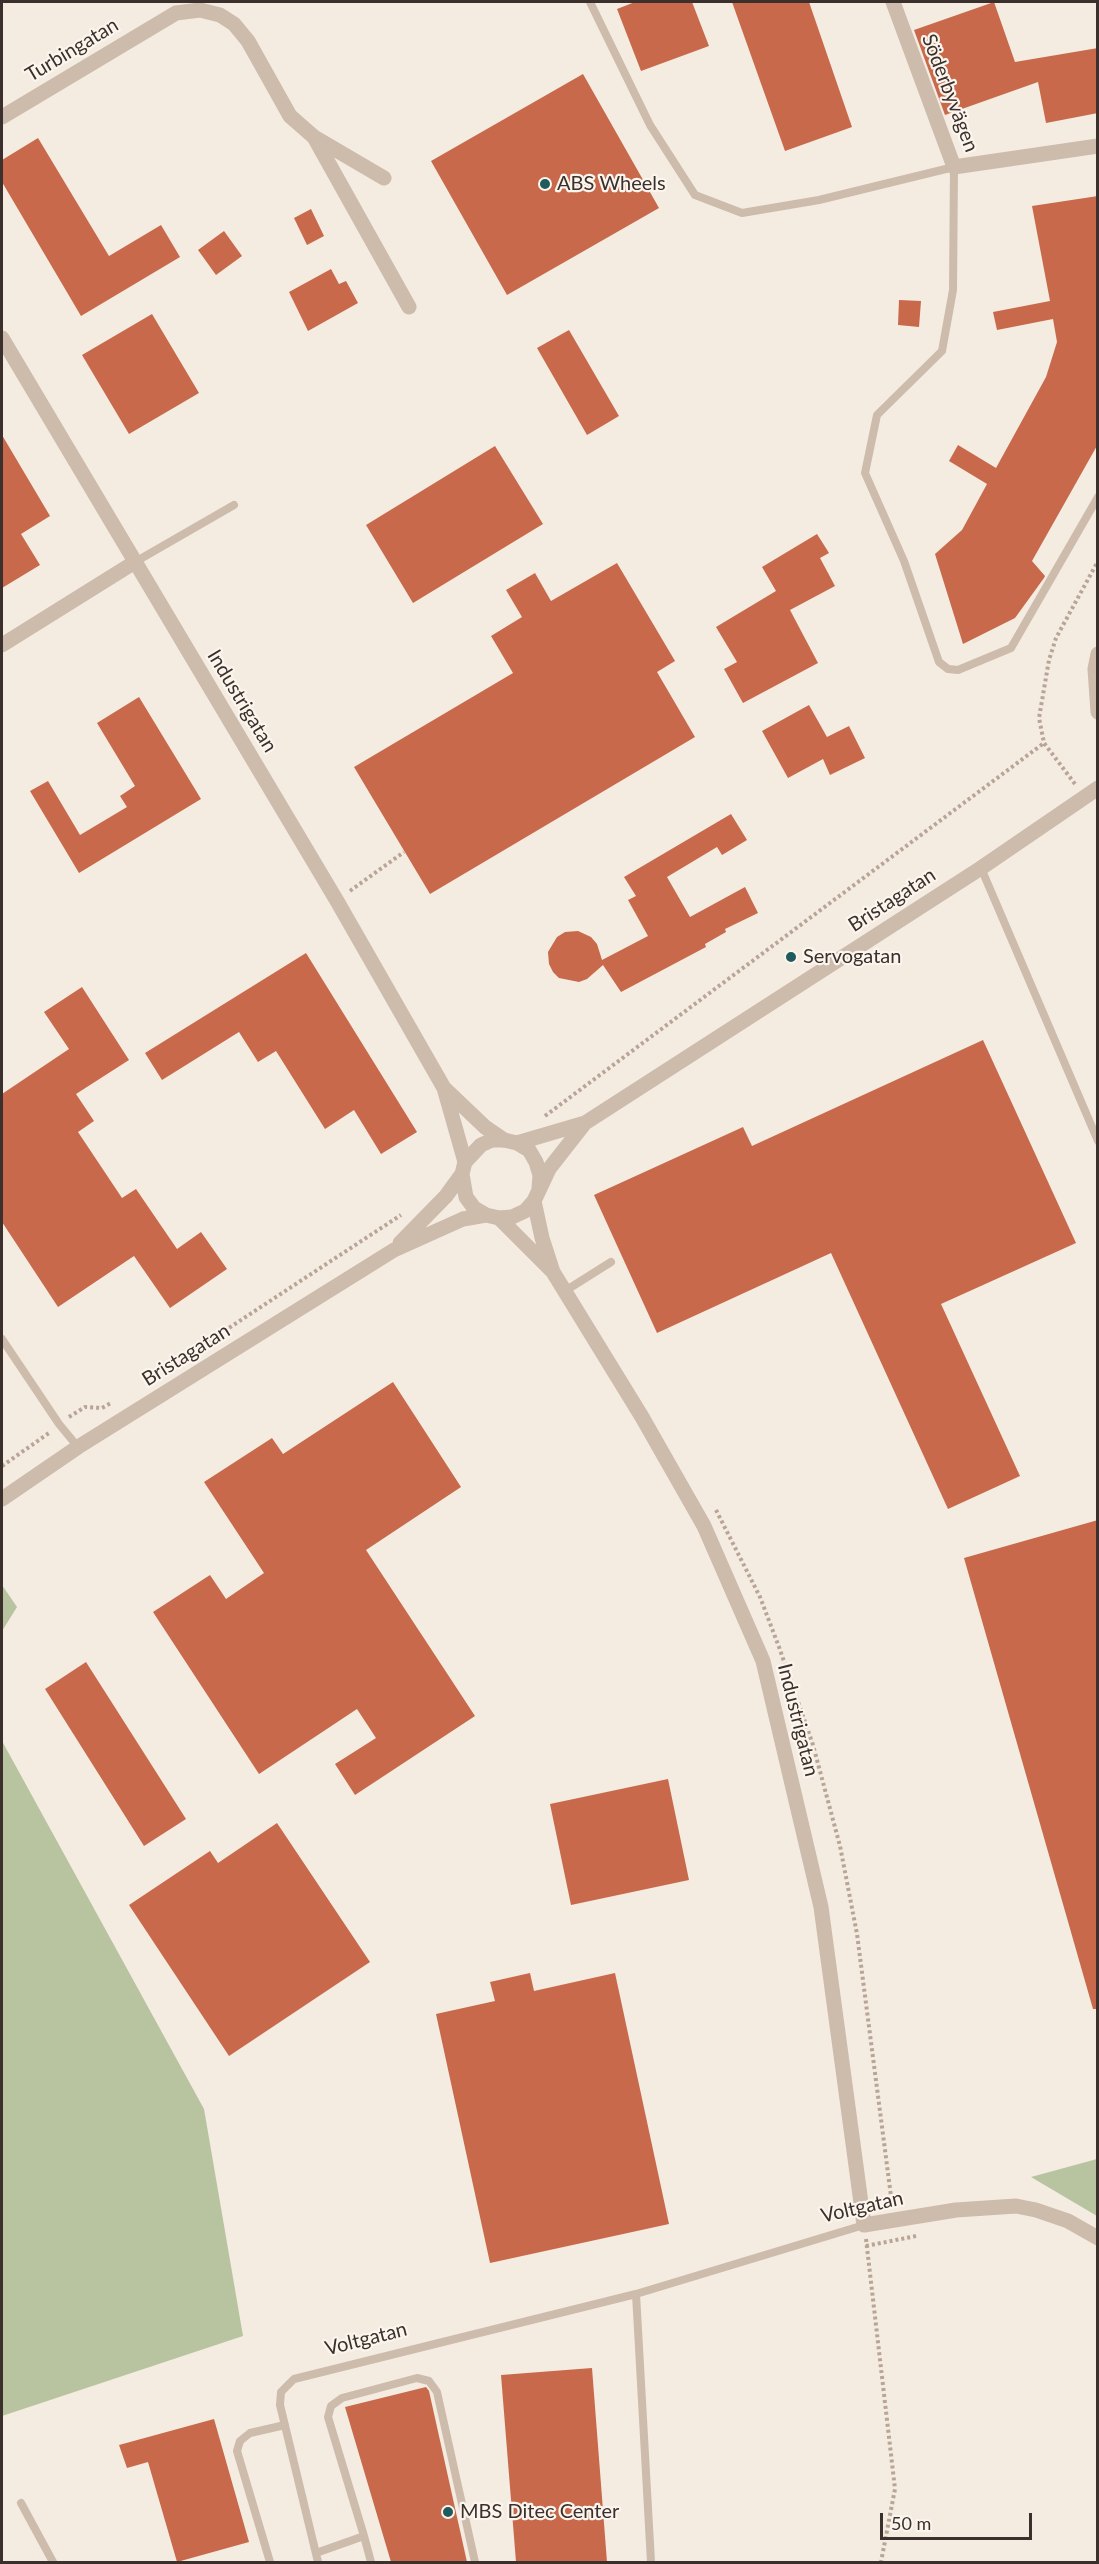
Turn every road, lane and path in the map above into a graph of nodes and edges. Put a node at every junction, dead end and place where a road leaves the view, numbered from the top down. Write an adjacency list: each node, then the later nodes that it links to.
1 (590, 2): 6 (lane)
2 (893, 2): 6 (street, Söderbyvägen)
3 (2, 117): 4 (street, Turbingatan)
4 (314, 137): 7 (street, Turbingatan); 8 (street, Turbingatan)
5 (1098, 146): 6 (street, Söderbyvägen)
6 (954, 167): 10 (lane)
7 (384, 178)
8 (409, 307)
9 (2, 338): 13 (street, Industrigatan)
10 (1098, 497)
11 (234, 505): 13 (lane)
12 (1098, 561): 17 (path)
13 (135, 562): 14 (street); 22 (street, Industrigatan)
14 (2, 645)
15 (1098, 654): 16 (street)
16 (1098, 712)
17 (1044, 743): 19 (path); 24 (path)
18 (1098, 788): 19 (street, Bristagatan)
19 (1084, 797): 21 (street, Bristagatan)
20 (404, 852): 22 (path)
21 (981, 868): 25 (street, Bristagatan); 27 (lane)
22 (337, 901): 23 (street, Industrigatan)
23 (444, 1088): 26 (street, Industrigatan); 28 (street, Industrigatan)
24 (543, 1117)
25 (585, 1123): 26 (street, Bristagatan); 29 (street, Bristagatan)
26 (511, 1141): 28 (street, Bristagatan); 29 (street)
27 (1098, 1141)
28 (463, 1168): 31 (street); 32 (street, Bristagatan)
29 (536, 1194): 31 (street, Bristagatan); 34 (street, Industrigatan)
30 (409, 1210): 37 (path)
31 (492, 1217): 32 (street, Bristagatan); 34 (street, Industrigatan)
32 (394, 1250): 40 (street, Bristagatan)
33 (611, 1262): 35 (lane)
34 (553, 1272): 35 (street, Industrigatan)
35 (565, 1291): 43 (street, Industrigatan)
36 (2, 1339): 39 (lane)
37 (172, 1365)
38 (112, 1403): 39 (path)
39 (59, 1424): 40 (lane); 41 (path)
40 (78, 1447): 42 (street, Bristagatan)
41 (2, 1466)
42 (2, 1499)
43 (864, 2225): 45 (street, Voltgatan); 46 (path); 47 (lane, Voltgatan)
44 (918, 2236): 46 (path)
45 (1098, 2238)
46 (866, 2246): 57 (path)
47 (636, 2294): 48 (lane, Voltgatan); 56 (lane)
48 (285, 2425): 51 (lane, Voltgatan); 53 (lane)
49 (21, 2503): 52 (lane)
50 (364, 2536): 51 (lane); 54 (lane); 55 (lane)
51 (317, 2558)
52 (53, 2562)
53 (270, 2562)
54 (371, 2562)
55 (474, 2562)
56 (651, 2562)
57 (881, 2562)

